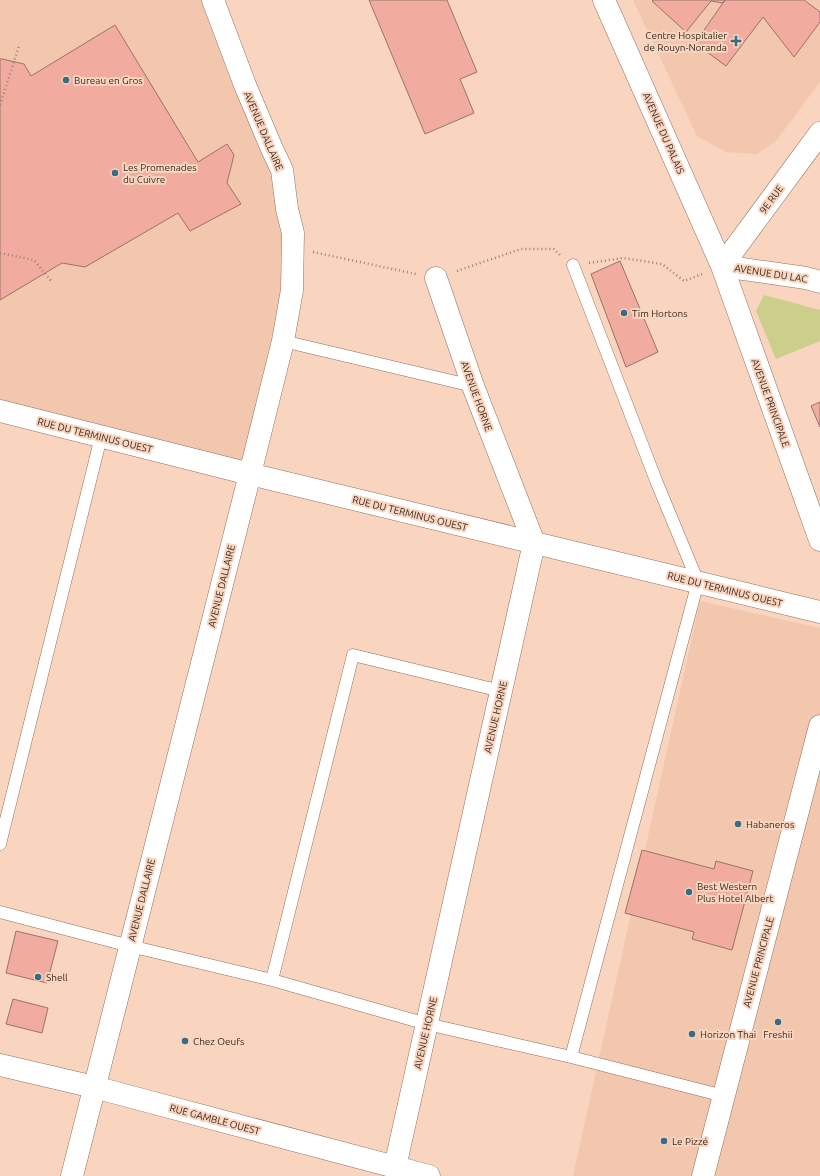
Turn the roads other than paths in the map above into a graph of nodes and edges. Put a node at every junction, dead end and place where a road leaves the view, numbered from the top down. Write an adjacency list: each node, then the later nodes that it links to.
1 (213, 0): 8 (street, AVENUE DALLAIRE)
2 (604, 0): 5 (street, AVENUE DU PALAIS)
3 (820, 133): 5 (street, 9E RUE)
4 (573, 265): 15 (lane)
5 (722, 266): 7 (street, AVENUE DU LAC); 13 (street, AVENUE PRINCIPALE)
6 (436, 278): 9 (street, AVENUE HORNE)
7 (820, 282)
8 (283, 341): 9 (lane); 12 (street, AVENUE DALLAIRE)
9 (473, 386): 14 (street, AVENUE HORNE)
10 (0, 411): 11 (street, RUE DU TERMINUS OUEST)
11 (102, 437): 12 (street, RUE DU TERMINUS OUEST); 19 (lane)
12 (250, 474): 14 (street, RUE DU TERMINUS OUEST); 21 (street, AVENUE DALLAIRE)
13 (820, 540)
14 (534, 543): 15 (street, RUE DU TERMINUS OUEST); 17 (street, AVENUE HORNE)
15 (698, 582): 16 (street, RUE DU TERMINUS OUEST); 24 (lane)
16 (820, 612)
17 (501, 691): 22 (lane); 23 (street, AVENUE HORNE)
18 (820, 726): 27 (street, AVENUE PRINCIPALE)
19 (0, 844)
20 (0, 912): 21 (lane)
21 (130, 946): 22 (lane); 26 (street, AVENUE DALLAIRE)
22 (272, 980): 23 (lane)
23 (427, 1024): 24 (lane); 28 (street, AVENUE HORNE)
24 (571, 1057): 27 (lane)
25 (0, 1065): 26 (street, RUE GAMBLE OUEST)
26 (94, 1087): 28 (street, RUE GAMBLE OUEST); 29 (street, AVENUE DALLAIRE)
27 (724, 1096): 31 (street, AVENUE PRINCIPALE)
28 (395, 1167): 30 (street, RUE GAMBLE OUEST)
29 (72, 1176)
30 (429, 1176)
31 (703, 1176)

